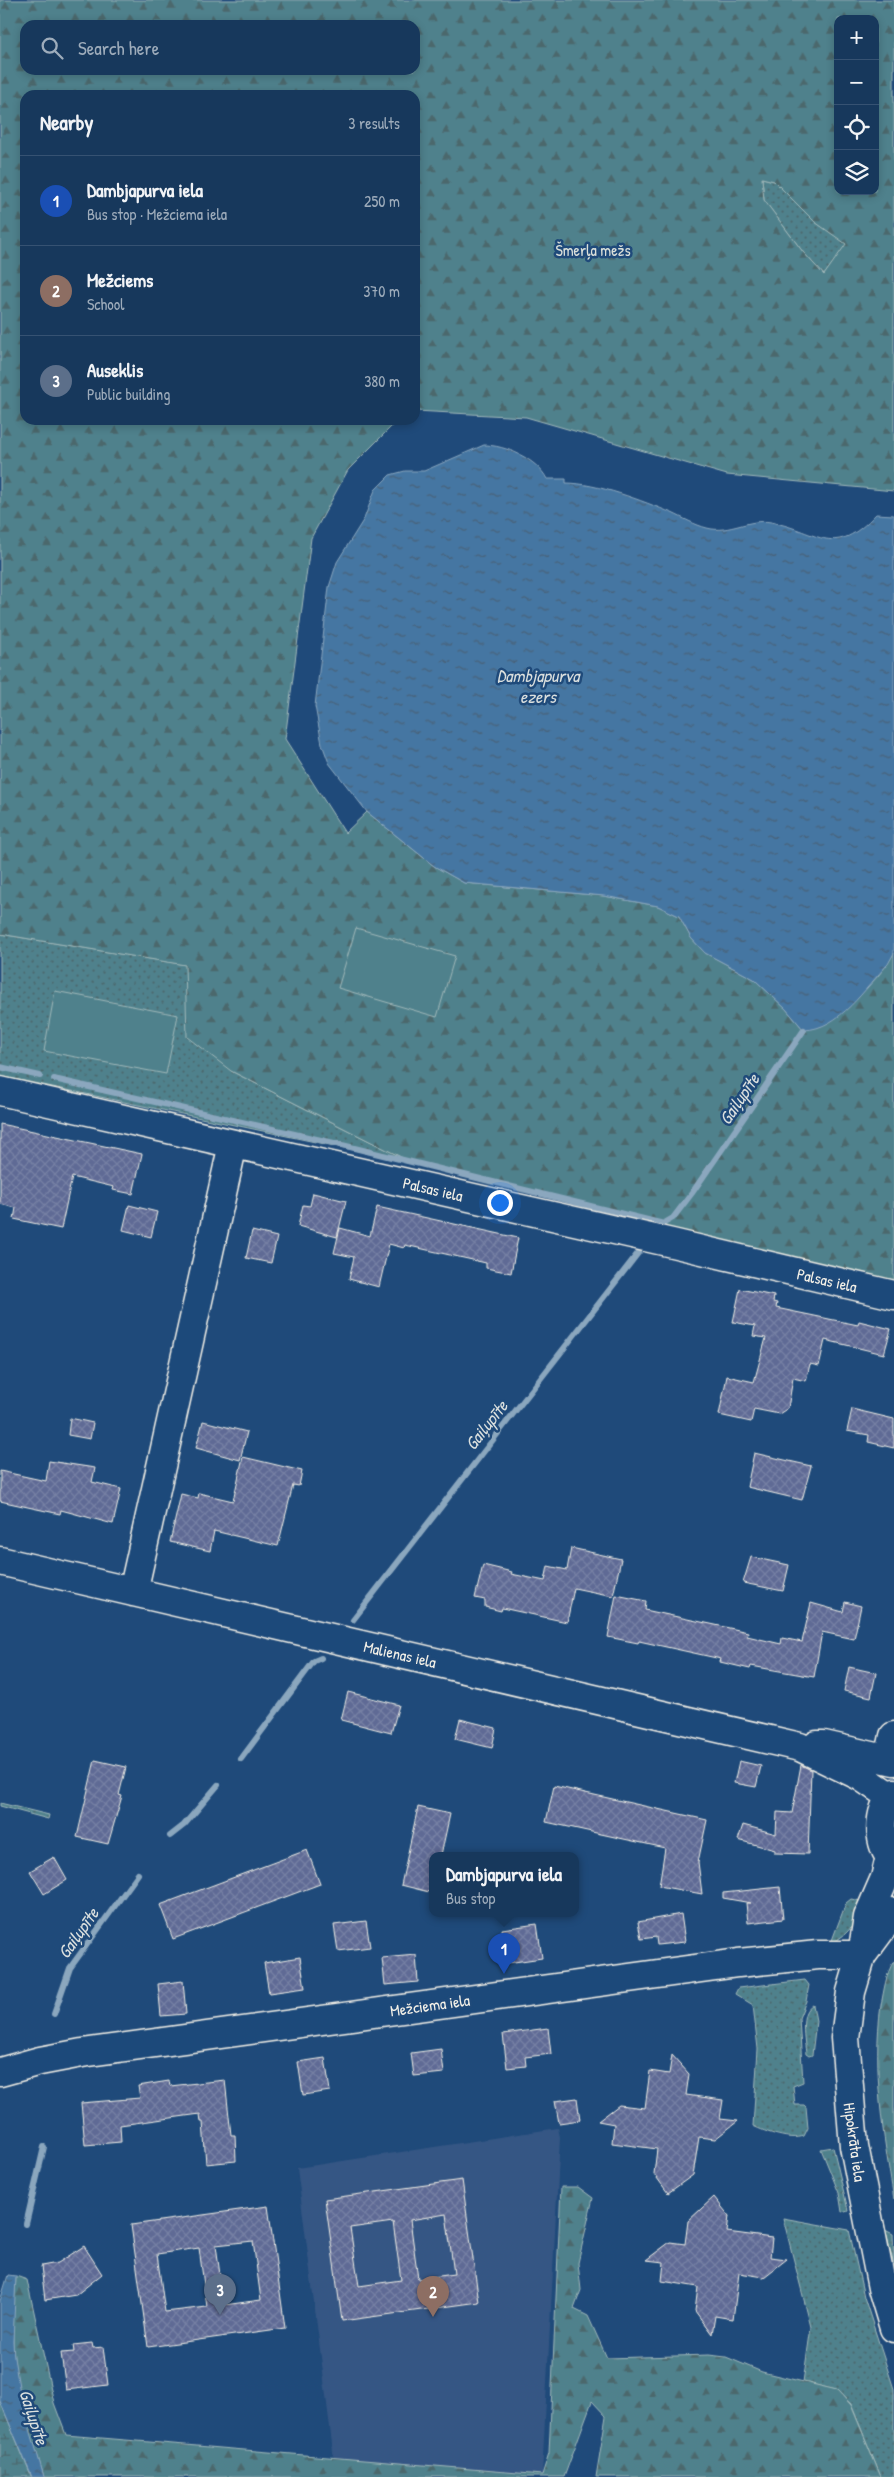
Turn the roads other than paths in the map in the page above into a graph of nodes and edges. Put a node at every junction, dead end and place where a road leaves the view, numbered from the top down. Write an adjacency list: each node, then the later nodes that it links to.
1 (0, 1091): 2 (street, Palsas iela)
2 (233, 1144): 3 (street, Palsas iela); 5 (street)
3 (894, 1295)
4 (0, 1561): 5 (street, Malienas iela)
5 (133, 1592): 6 (street, Malienas iela)
6 (800, 1747): 7 (street, Malienas iela); 8 (street, Malienas iela)
7 (892, 1752)
8 (892, 1795): 9 (street)
9 (892, 1860): 11 (street, Hipokrāta iela)
10 (894, 1912): 11 (street, Hipokrāta iela)
11 (862, 1955): 12 (street, Mežciema iela); 13 (street, Hipokrāta iela)
12 (0, 2072)
13 (894, 2328)

